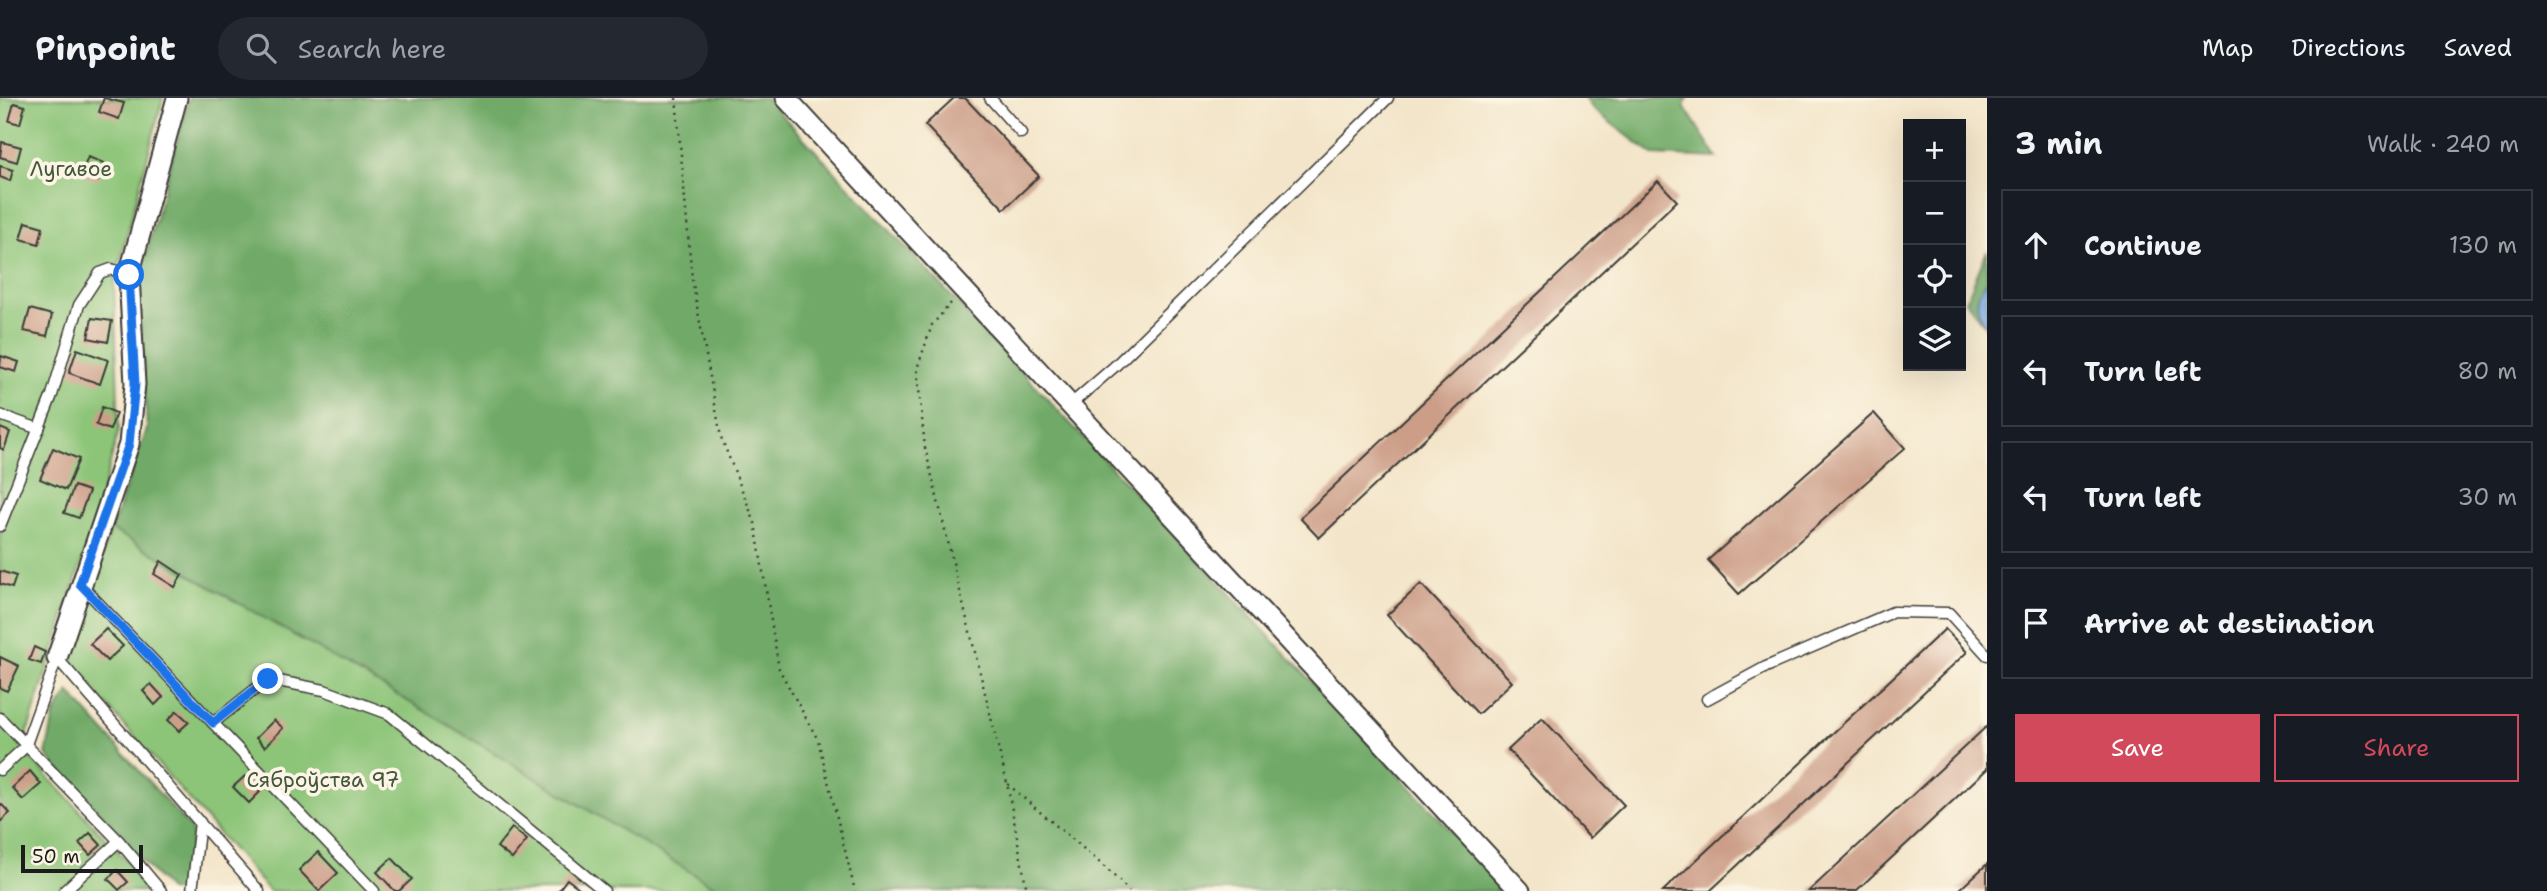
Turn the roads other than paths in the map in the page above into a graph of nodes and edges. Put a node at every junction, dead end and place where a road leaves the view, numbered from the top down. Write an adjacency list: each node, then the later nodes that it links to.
1 (177, 98): 6 (street)
2 (786, 98): 7 (street)
3 (990, 98): 5 (lane)
4 (1388, 98): 7 (lane)
5 (1021, 133)
6 (129, 275): 9 (lane); 11 (street)
7 (1070, 405): 27 (street)
8 (0, 415): 9 (lane)
9 (39, 429): 10 (lane)
10 (0, 526)
11 (80, 584): 13 (street); 16 (lane)
12 (1987, 654): 14 (lane)
13 (57, 658): 17 (lane); 19 (lane)
14 (1707, 699)
15 (0, 718): 17 (lane)
16 (213, 723): 25 (lane); 26 (lane)
17 (25, 747): 18 (lane); 20 (lane)
18 (0, 770)
19 (200, 822): 23 (lane); 24 (lane)
20 (118, 841): 21 (lane); 22 (lane)
21 (64, 891)
22 (161, 891)
23 (192, 891)
24 (259, 891)
25 (374, 891)
26 (604, 891)
27 (1520, 891)

